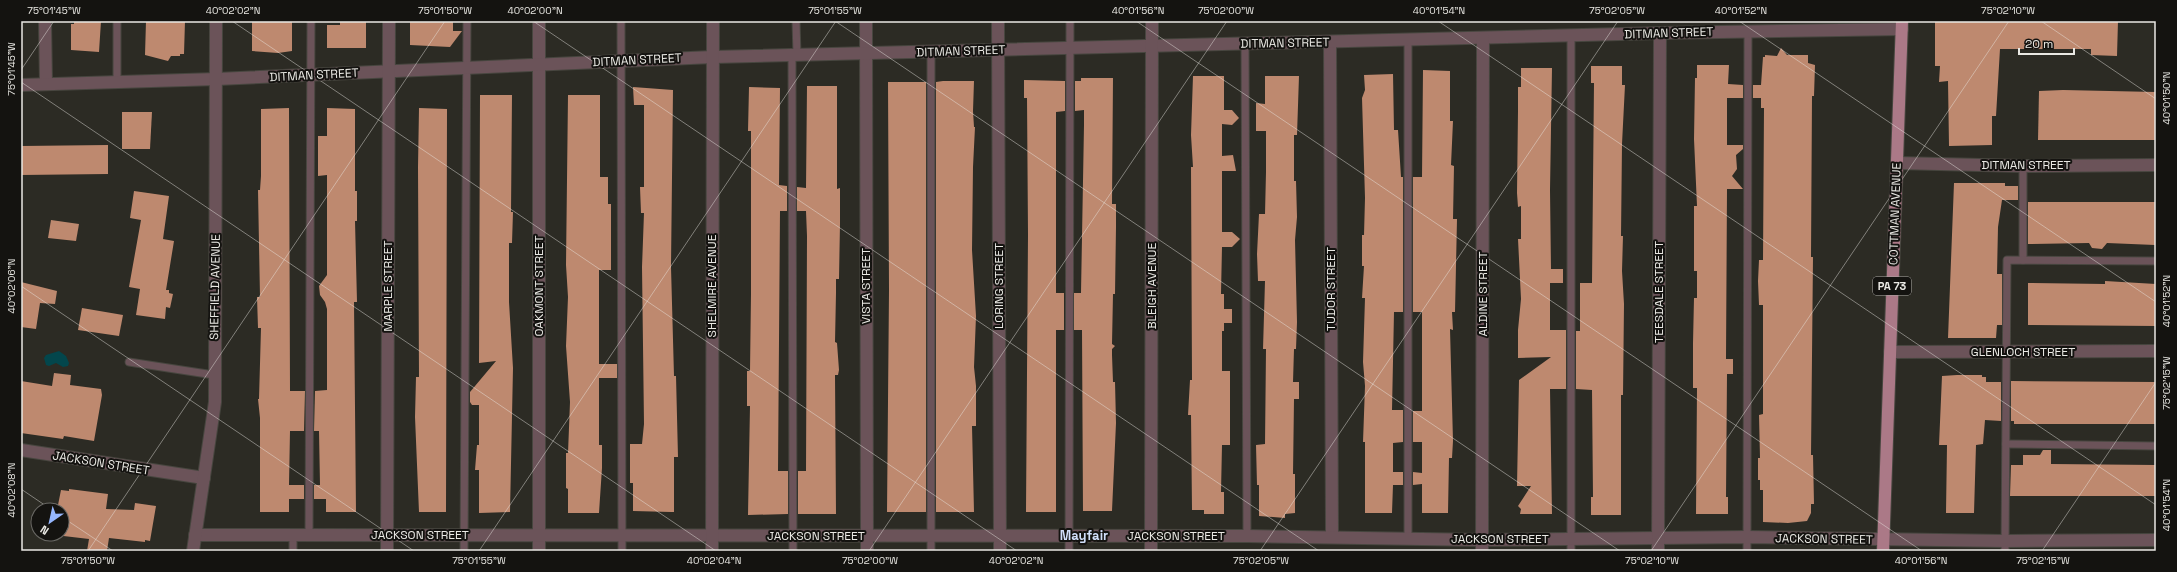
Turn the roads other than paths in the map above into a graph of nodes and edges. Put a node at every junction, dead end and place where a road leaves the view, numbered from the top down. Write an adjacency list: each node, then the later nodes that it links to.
1 (45, 21): 37 (street)
2 (117, 21): 36 (lane)
3 (216, 21): 35 (street, SHEFFIELD AVENUE)
4 (311, 21): 34 (lane)
5 (389, 21): 33 (street, MARPLE STREET)
6 (467, 21): 32 (lane)
7 (539, 21): 31 (street, OAKMONT STREET)
8 (621, 21): 30 (lane)
9 (713, 21): 29 (street, SHELMIRE AVENUE)
10 (796, 21): 28 (lane)
11 (866, 21): 27 (street, VISTA STREET)
12 (998, 21): 25 (street, LORING STREET)
13 (1070, 21): 24 (lane)
14 (1152, 21): 23 (street, BLEIGH AVENUE)
15 (1902, 25): 16 (street, DITMAN STREET); 39 (main road, COTTMAN AVENUE / PA 73)
16 (1748, 31): 17 (street, DITMAN STREET); 69 (lane)
17 (1660, 33): 18 (street, DITMAN STREET); 70 (street, TEESDALE STREET)
18 (1571, 36): 19 (street, DITMAN STREET); 73 (lane)
19 (1483, 38): 20 (street, DITMAN STREET); 74 (street, ALDINE STREET)
20 (1408, 40): 21 (street, DITMAN STREET); 71 (lane)
21 (1330, 42): 22 (street, DITMAN STREET); 67 (street, TUDOR STREET)
22 (1245, 44): 23 (street, DITMAN STREET); 66 (lane)
23 (1152, 46): 24 (street, DITMAN STREET); 65 (street, BLEIGH AVENUE)
24 (1070, 48): 25 (street, DITMAN STREET); 64 (lane)
25 (998, 49): 26 (street, DITMAN STREET); 68 (street, LORING STREET)
26 (931, 52): 27 (street, DITMAN STREET); 63 (lane)
27 (865, 54): 28 (street, DITMAN STREET); 62 (street, VISTA STREET)
28 (795, 55): 29 (street, DITMAN STREET); 61 (lane)
29 (713, 57): 30 (street, DITMAN STREET); 58 (street, SHELMIRE AVENUE)
30 (621, 60): 31 (street, DITMAN STREET); 60 (lane)
31 (538, 64): 32 (street, DITMAN STREET); 59 (street, OAKMONT STREET)
32 (466, 68): 33 (street, DITMAN STREET); 57 (lane)
33 (389, 71): 34 (street, DITMAN STREET); 56 (street, MARPLE STREET)
34 (312, 75): 35 (street, DITMAN STREET); 55 (lane)
35 (217, 80): 36 (street, DITMAN STREET); 48 (street, SHEFFIELD AVENUE)
36 (117, 82): 37 (street, DITMAN STREET)
37 (46, 84): 38 (street, DITMAN STREET)
38 (21, 85)
39 (1897, 163): 41 (street, DITMAN STREET); 45 (main road, COTTMAN AVENUE / PA 73)
40 (2156, 165): 41 (street, DITMAN STREET)
41 (2023, 166): 42 (lane)
42 (2023, 260): 43 (lane); 46 (lane)
43 (2156, 261)
44 (2156, 351): 46 (street, GLENLOCH STREET)
45 (1890, 352): 46 (street, GLENLOCH STREET); 75 (main road, COTTMAN AVENUE / PA 73)
46 (2007, 353): 49 (lane)
47 (129, 362): 48 (lane)
48 (214, 375): 52 (street, SHEFFIELD AVENUE)
49 (2006, 444): 50 (lane); 76 (lane)
50 (2156, 446)
51 (21, 450): 52 (street, JACKSON STREET)
52 (204, 478): 53 (street, SHEFFIELD AVENUE)
53 (195, 535): 54 (street, JACKSON STREET); 77 (street, SHEFFIELD AVENUE)
54 (293, 535): 55 (street, JACKSON STREET); 78 (lane)
55 (309, 535): 56 (street, JACKSON STREET)
56 (387, 535): 57 (street, JACKSON STREET); 79 (street, MARPLE STREET)
57 (464, 535): 59 (street, JACKSON STREET); 80 (lane)
58 (712, 535): 60 (street, JACKSON STREET); 61 (street, JACKSON STREET); 83 (street, SHELMIRE AVENUE)
59 (539, 536): 60 (street, JACKSON STREET); 81 (street, OAKMONT STREET)
60 (622, 536): 82 (lane)
61 (793, 536): 62 (street, JACKSON STREET); 84 (lane)
62 (867, 536): 63 (street, JACKSON STREET); 85 (street, VISTA STREET)
63 (931, 536): 68 (street, JACKSON STREET); 86 (lane)
64 (1069, 536): 65 (street, JACKSON STREET); 68 (street, JACKSON STREET); 88 (lane)
65 (1151, 536): 66 (street, JACKSON STREET); 89 (street, BLEIGH AVENUE)
66 (1247, 536): 67 (street, JACKSON STREET)
67 (1332, 536): 71 (street, JACKSON STREET)
68 (1000, 537): 87 (street, LORING STREET)
69 (1747, 537): 70 (street, JACKSON STREET); 75 (street, JACKSON STREET); 91 (lane)
70 (1658, 538): 73 (street, JACKSON STREET); 90 (street, TEESDALE STREET)
71 (1408, 540): 74 (street, JACKSON STREET)
72 (2156, 540): 76 (street, JACKSON STREET)
73 (1571, 545): 74 (street, JACKSON STREET)
74 (1482, 546)
75 (1883, 546): 76 (street, JACKSON STREET)
76 (2005, 546)
77 (193, 551)
78 (293, 551)
79 (387, 551)
80 (464, 551)
81 (539, 551)
82 (622, 551)
83 (712, 551)
84 (793, 551)
85 (867, 551)
86 (931, 551)
87 (1000, 551)
88 (1069, 551)
89 (1151, 551)
90 (1658, 551)
91 (1747, 551)

